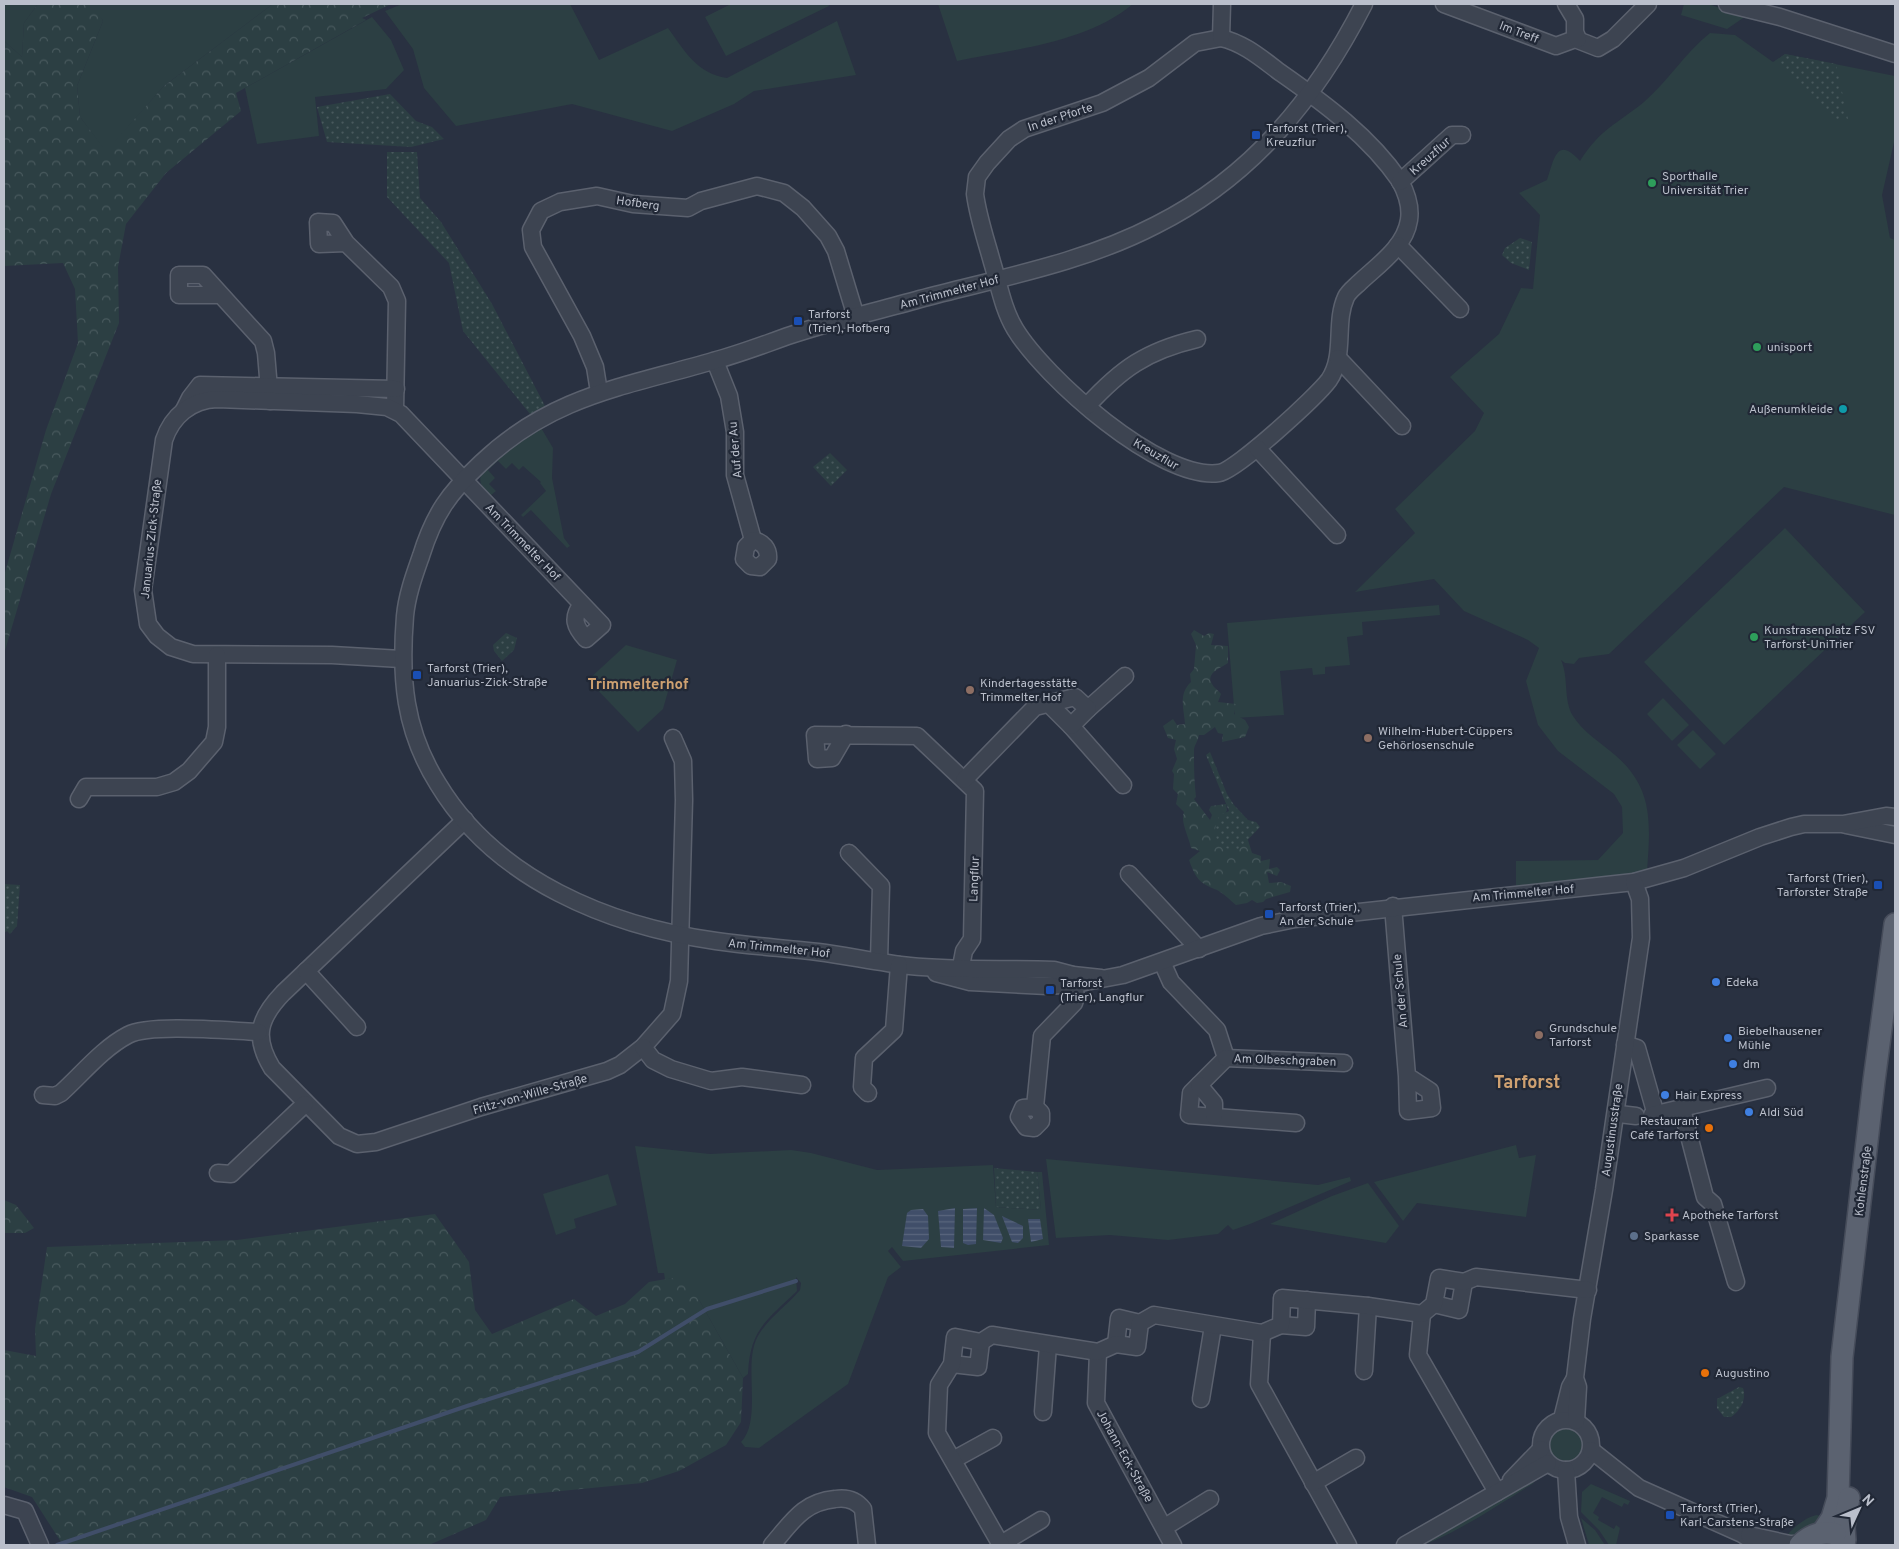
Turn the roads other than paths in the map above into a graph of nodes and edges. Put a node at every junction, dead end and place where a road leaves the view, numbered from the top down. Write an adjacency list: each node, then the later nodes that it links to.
1 (1222, 4): 8 (street)
2 (1364, 4): 11 (street, Am Trimmelter Hof)
3 (1444, 4): 6 (street, Im Treff)
4 (1648, 4): 9 (street)
5 (1728, 4): 10 (street)
6 (1462, 7): 9 (street, Im Treff)
7 (1568, 10): 9 (street)
8 (1221, 38): 11 (street); 16 (street, In der Pforte)
9 (1578, 39)
10 (1895, 54)
11 (1310, 94): 13 (street, Kreuzflur); 16 (street, Am Trimmelter Hof)
12 (1462, 135): 13 (street, Kreuzflur)
13 (1400, 182): 15 (street, Kreuzflur)
14 (346, 243): 23 (street)
15 (1398, 245): 18 (street); 21 (street, Kreuzflur)
16 (997, 280): 19 (street, Am Trimmelter Hof); 26 (street, Kreuzflur)
17 (218, 295): 25 (street)
18 (1460, 308)
19 (856, 317): 22 (street, Am Trimmelter Hof); 24 (street, Hofberg)
20 (1197, 339): 26 (street)
21 (1338, 358): 28 (street); 29 (street, Kreuzflur)
22 (715, 361): 24 (street, Am Trimmelter Hof); 32 (street, Auf der Au)
23 (396, 389): 25 (street, Januarius-Zick-Straße); 27 (street)
24 (600, 392): 30 (street, Am Trimmelter Hof)
25 (269, 394): 27 (street, Januarius-Zick-Straße); 34 (street, Januarius-Zick-Straße)
26 (1087, 406): 29 (street, Kreuzflur)
27 (395, 410): 30 (street)
28 (1402, 426)
29 (1257, 448): 31 (street)
30 (464, 479): 33 (street, Am Trimmelter Hof); 35 (street, Am Trimmelter Hof)
31 (1337, 535)
32 (753, 540)
33 (582, 604)
34 (217, 655): 35 (street, Januarius-Zick-Straße); 44 (street)
35 (401, 660): 46 (street, Am Trimmelter Hof)
36 (1125, 676): 38 (street)
37 (1049, 704): 38 (street); 39 (street); 42 (street)
38 (1088, 709): 39 (street)
39 (1071, 726): 43 (street)
40 (846, 734): 42 (street, Langflur)
41 (674, 738): 54 (street)
42 (964, 780): 60 (street, Langflur)
43 (1123, 785)
44 (79, 798)
45 (1895, 817): 47 (street, Am Trimmelter Hof)
46 (465, 820): 54 (street, Am Trimmelter Hof); 59 (street)
47 (1843, 824): 48 (street, Am Trimmelter Hof); 51 (street, Am Trimmelter Hof)
48 (1895, 834)
49 (849, 853): 56 (street)
50 (1128, 874): 55 (street)
51 (1634, 882): 52 (street, Am Trimmelter Hof); 64 (street, Augustinusstraße)
52 (1393, 906): 55 (street, Am Trimmelter Hof); 68 (street, An der Schule)
53 (1895, 924): 100 (main road, Kohlenstraße)
54 (679, 935): 56 (street, Am Trimmelter Hof); 65 (street, Fritz-von-Wille-Straße)
55 (1199, 949): 57 (street, Am Trimmelter Hof)
56 (879, 961): 58 (street, Am Trimmelter Hof)
57 (1162, 962): 61 (street, Am Trimmelter Hof); 66 (street, Am Olbeschgraben)
58 (907, 966): 60 (street, Am Trimmelter Hof); 72 (street)
59 (306, 971): 62 (street); 63 (street)
60 (960, 973): 61 (street, Am Trimmelter Hof)
61 (1074, 980): 75 (street)
62 (357, 1027)
63 (259, 1032): 73 (street); 74 (street, Fritz-von-Wille-Straße)
64 (1625, 1044): 78 (street); 84 (street, Augustinusstraße)
65 (643, 1046): 69 (street); 74 (street, Fritz-von-Wille-Straße)
66 (1226, 1058): 67 (street, Am Olbeschgraben); 70 (street, Am Olbeschgraben)
67 (1344, 1063)
68 (1407, 1076)
69 (802, 1085)
70 (1199, 1085): 79 (street); 79 (street, Am Olbeschgraben)
71 (1767, 1088): 76 (street)
72 (868, 1093)
73 (43, 1095)
74 (305, 1104): 81 (street)
75 (1035, 1107)
76 (1682, 1109): 78 (street); 83 (street)
77 (1619, 1114): 78 (street)
78 (1648, 1115)
79 (1214, 1116): 80 (street, Am Olbeschgraben)
80 (1296, 1123)
81 (218, 1173)
82 (1464, 1282): 84 (street); 87 (street); 87 (street)
83 (1736, 1282)
84 (1588, 1290): 98 (street, Augustinusstraße)
85 (1307, 1300): 86 (street); 88 (street); 88 (street)
86 (1368, 1306): 87 (street); 95 (street)
87 (1428, 1309): 107 (street)
88 (1281, 1325): 90 (street)
89 (1213, 1326): 90 (street); 93 (street); 96 (street)
90 (1262, 1333): 106 (street)
91 (981, 1342): 92 (street); 94 (street); 94 (street)
92 (1048, 1345): 93 (street); 97 (street)
93 (1098, 1352): 111 (street, Johann-Eck-Straße)
94 (952, 1364): 104 (street)
95 (1364, 1371)
96 (1201, 1399)
97 (1043, 1412)
98 (1569, 1420): 101 (street); 102 (street)
99 (993, 1438): 104 (street)
100 (1842, 1439): 112 (main road, Kohlenstraße); 114 (main road, Kohlenstraße)
101 (1545, 1456): 105 (street); 107 (street)
102 (1588, 1456): 105 (street); 113 (street)
103 (1356, 1458): 106 (street)
104 (952, 1460): 115 (street)
105 (1566, 1470): 122 (street)
106 (1313, 1483): 120 (street)
107 (1499, 1491): 121 (street)
108 (1210, 1499): 111 (street)
109 (4, 1505): 116 (street)
110 (1041, 1520): 115 (street)
111 (1165, 1527): 119 (street, Johann-Eck-Straße)
112 (1822, 1533): 114 (main road, Kohlenstraße); 124 (main road)
113 (1742, 1534): 123 (street); 124 (street)
114 (1847, 1543)
115 (1001, 1544)
116 (40, 1545)
117 (772, 1545): 118 (street)
118 (867, 1545)
119 (1173, 1545)
120 (1348, 1545)
121 (1405, 1545)
122 (1577, 1545)
123 (1759, 1545)
124 (1801, 1545)

